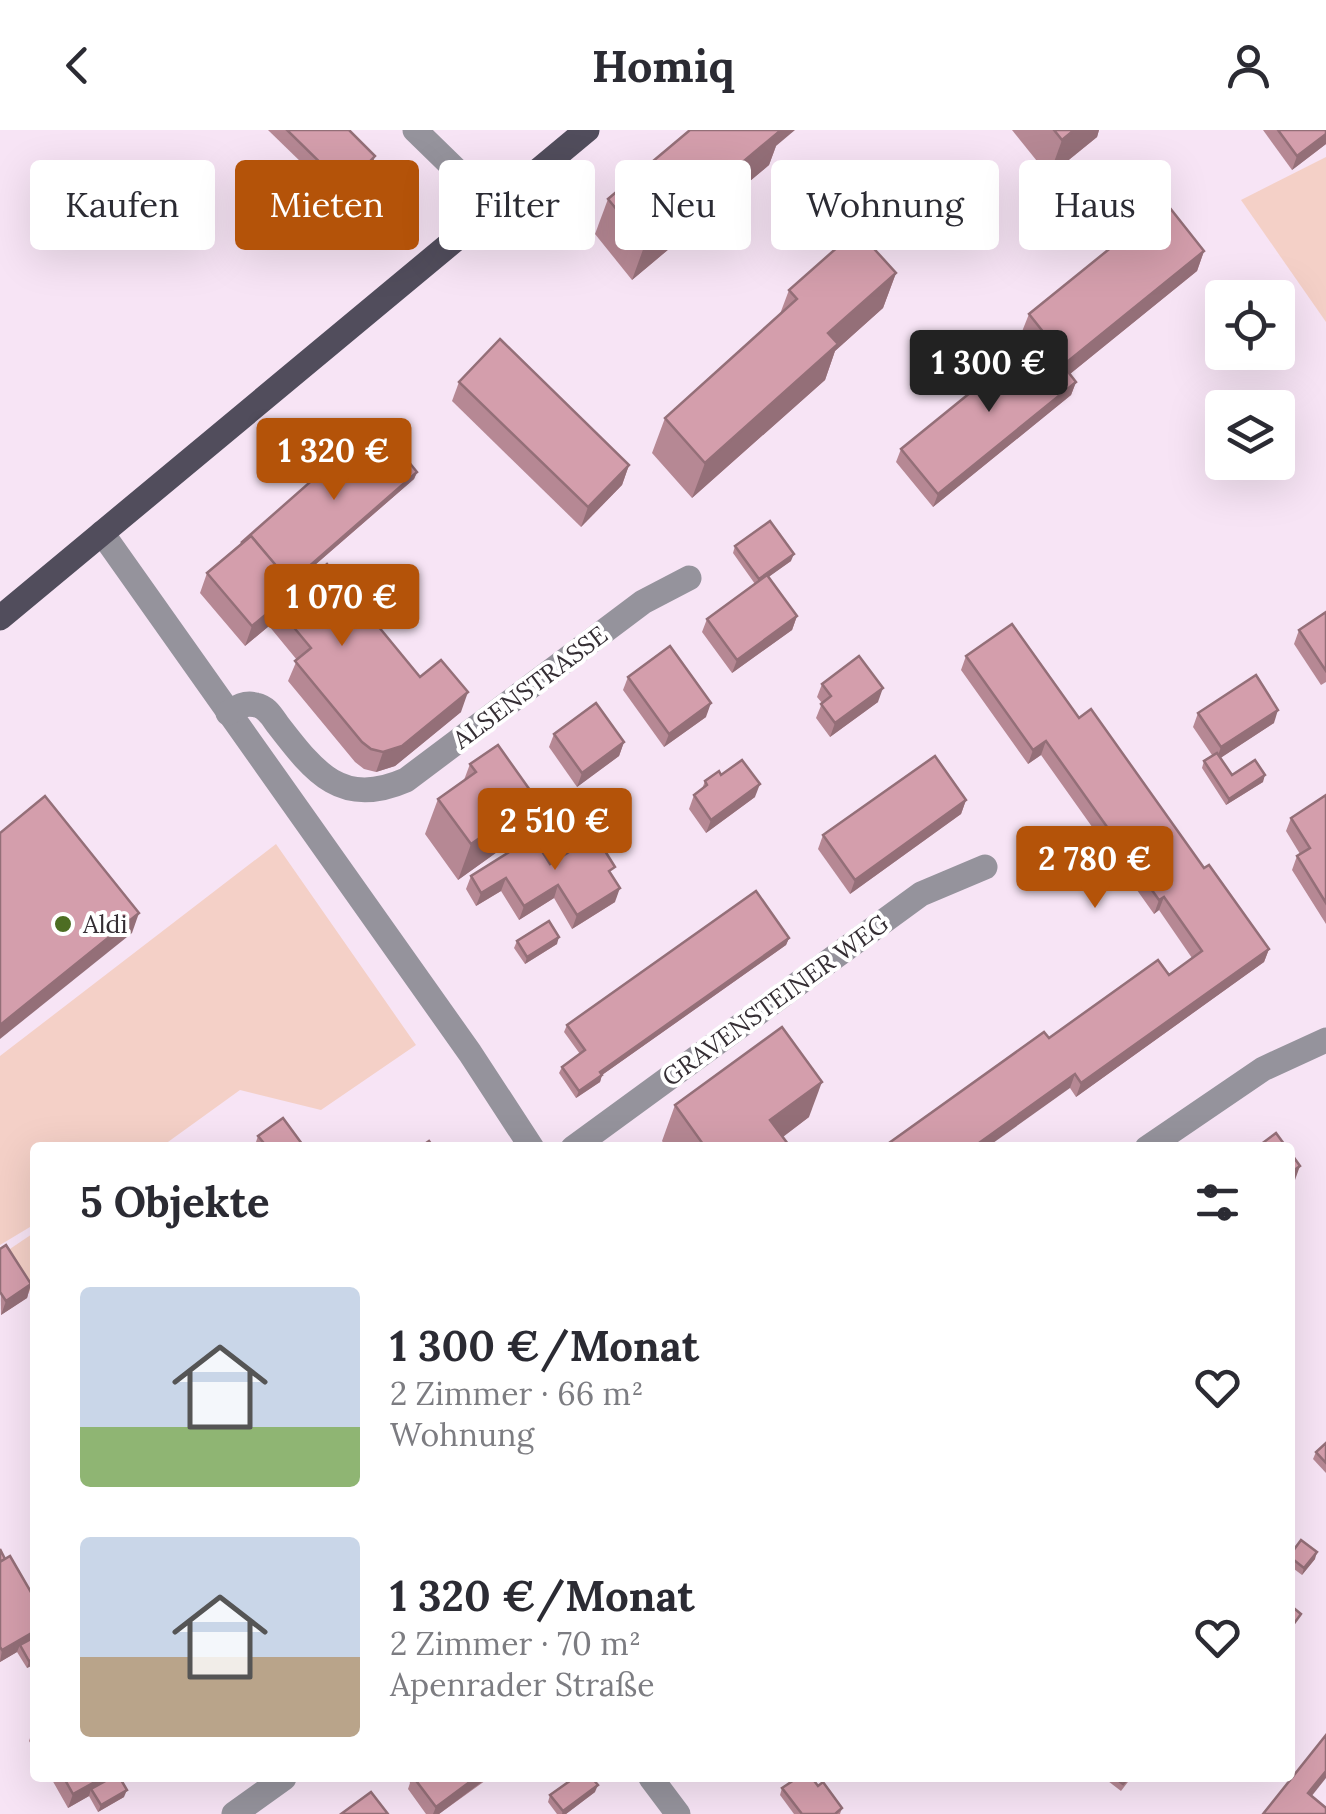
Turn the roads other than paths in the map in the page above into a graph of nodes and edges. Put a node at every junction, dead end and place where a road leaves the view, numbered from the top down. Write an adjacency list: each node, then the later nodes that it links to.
1 (415, 130): 3 (street)
2 (586, 130): 4 (main road)
3 (446, 160)
4 (550, 160)
5 (442, 250): 6 (main road)
6 (102, 534): 8 (main road); 9 (street)
7 (689, 578): 9 (street, ALSENSTRASSE)
8 (0, 618)
9 (228, 713): 12 (street)
10 (985, 868): 13 (street, GRAVENSTEINER WEG)
11 (1326, 1040): 14 (street)
12 (528, 1142)
13 (581, 1142)
14 (1156, 1142)
15 (278, 1782): 17 (street)
16 (654, 1782): 18 (street)
17 (234, 1814)
18 (678, 1814)

